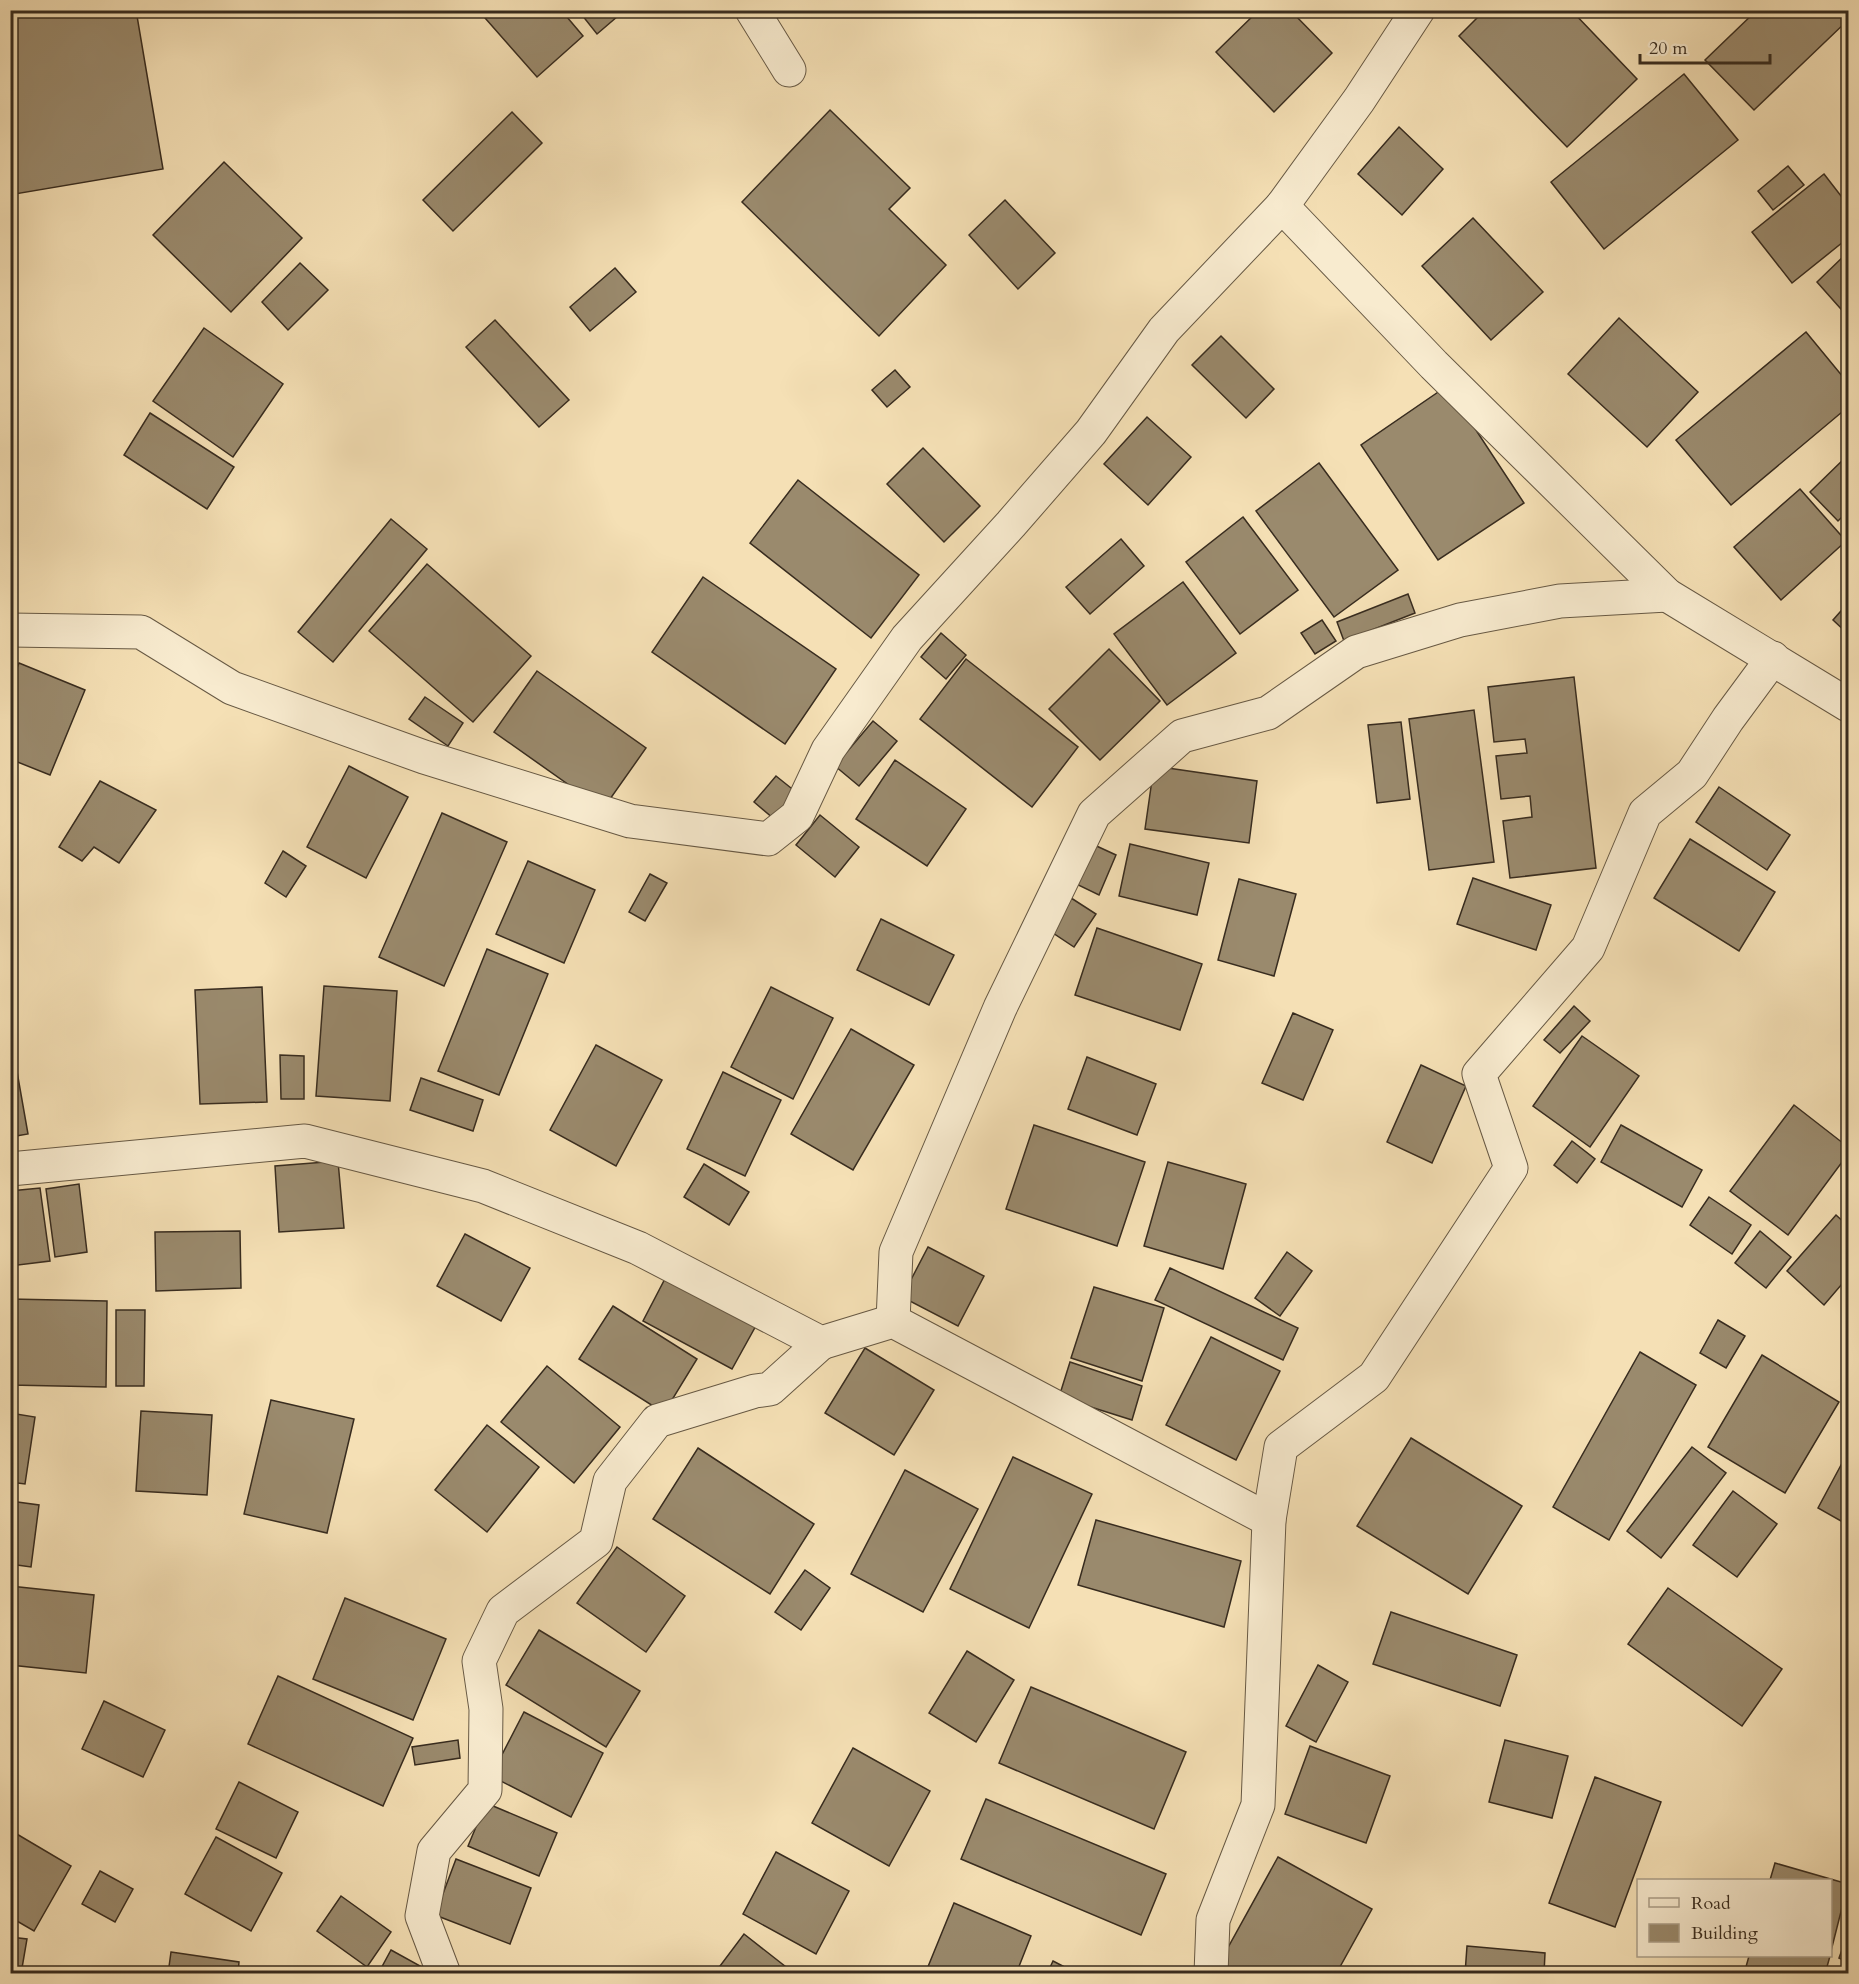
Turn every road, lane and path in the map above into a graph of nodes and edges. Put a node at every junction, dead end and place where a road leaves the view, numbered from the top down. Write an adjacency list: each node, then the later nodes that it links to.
1 (752, 10): 3 (street)
2 (1418, 10): 4 (street)
3 (789, 70)
4 (1282, 207): 5 (street); 6 (street)
5 (1667, 595): 7 (street); 10 (street)
6 (10, 630)
7 (1773, 658): 8 (street); 12 (street)
8 (1848, 705)
9 (10, 1169): 11 (street)
10 (893, 1321): 11 (street); 12 (street)
11 (821, 1344): 13 (street)
12 (1269, 1520): 14 (street)
13 (444, 1974)
14 (1211, 1974)

